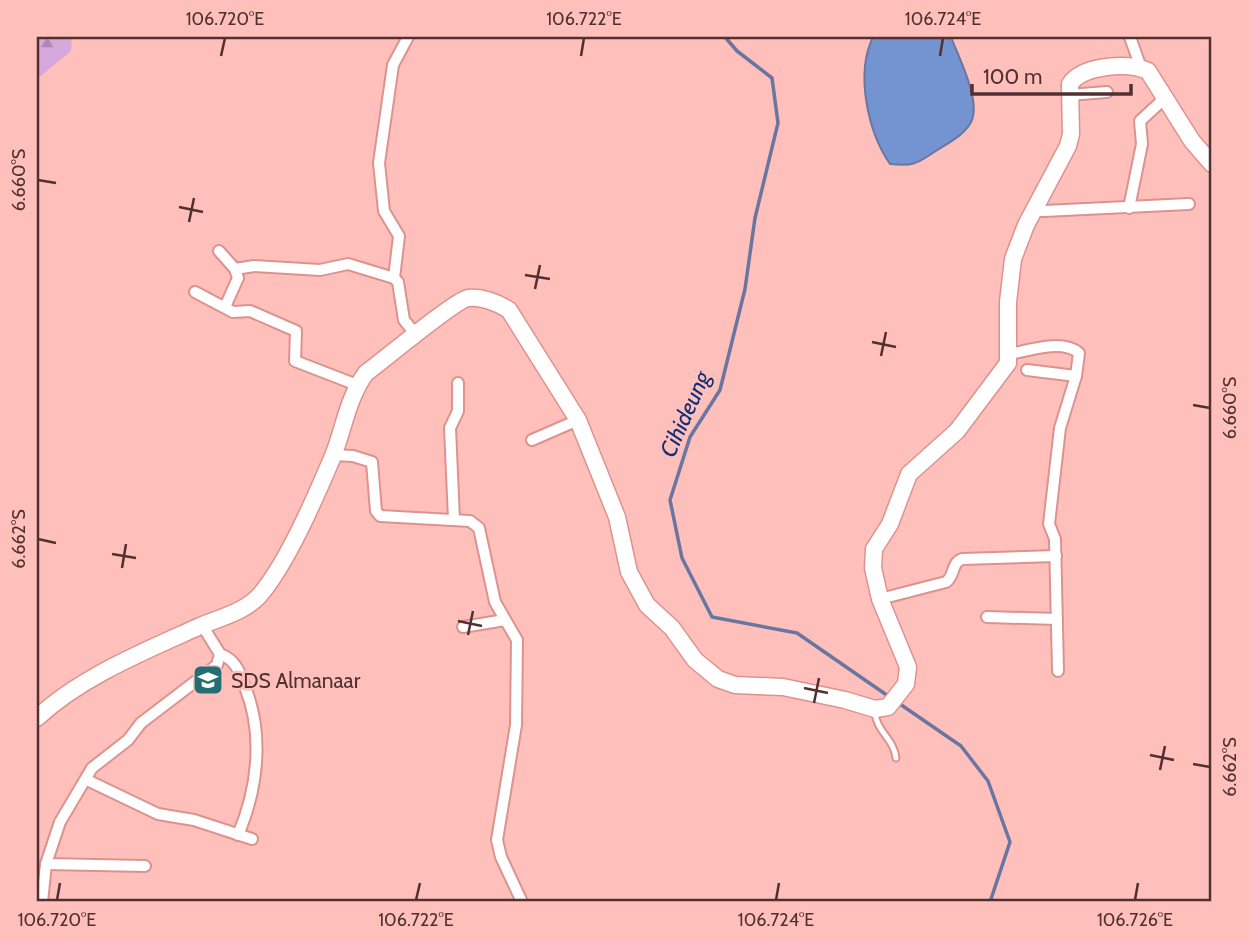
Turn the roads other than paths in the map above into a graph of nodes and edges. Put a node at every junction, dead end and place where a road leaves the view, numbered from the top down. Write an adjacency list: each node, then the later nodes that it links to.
1 (408, 37): 13 (street)
2 (1130, 37): 3 (street)
3 (1141, 68): 5 (main road); 6 (main road)
4 (1107, 92): 5 (street)
5 (1069, 95): 8 (main road)
6 (1166, 97): 7 (main road); 10 (street)
7 (1212, 164)
8 (1038, 201): 10 (street); 17 (main road)
9 (1189, 204): 10 (street)
10 (1129, 208)
11 (219, 251): 12 (street)
12 (235, 270): 13 (street); 15 (street)
13 (394, 278): 16 (street)
14 (195, 292): 15 (street)
15 (225, 307): 21 (street)
16 (417, 336): 21 (main road); 22 (main road)
17 (1010, 354): 19 (street); 27 (main road)
18 (1027, 370): 19 (street)
19 (1076, 376): 26 (street)
20 (458, 383): 25 (street)
21 (357, 385): 24 (main road)
22 (578, 420): 23 (street); 35 (main road)
23 (532, 440)
24 (333, 455): 25 (street); 31 (main road)
25 (454, 519): 30 (street)
26 (1056, 556): 27 (street); 29 (street)
27 (880, 599): 35 (main road)
28 (987, 617): 29 (street)
29 (1057, 619): 34 (street)
30 (505, 620): 32 (street); 44 (street)
31 (202, 625): 33 (street); 36 (main road)
32 (463, 627)
33 (220, 654): 38 (street); 39 (street)
34 (1058, 671)
35 (881, 708): 37 (lane)
36 (37, 718)
37 (896, 758)
38 (87, 779): 39 (street); 41 (street)
39 (238, 835): 40 (street)
40 (252, 839)
41 (46, 864): 42 (street); 43 (street)
42 (145, 866)
43 (42, 902)
44 (523, 902)

